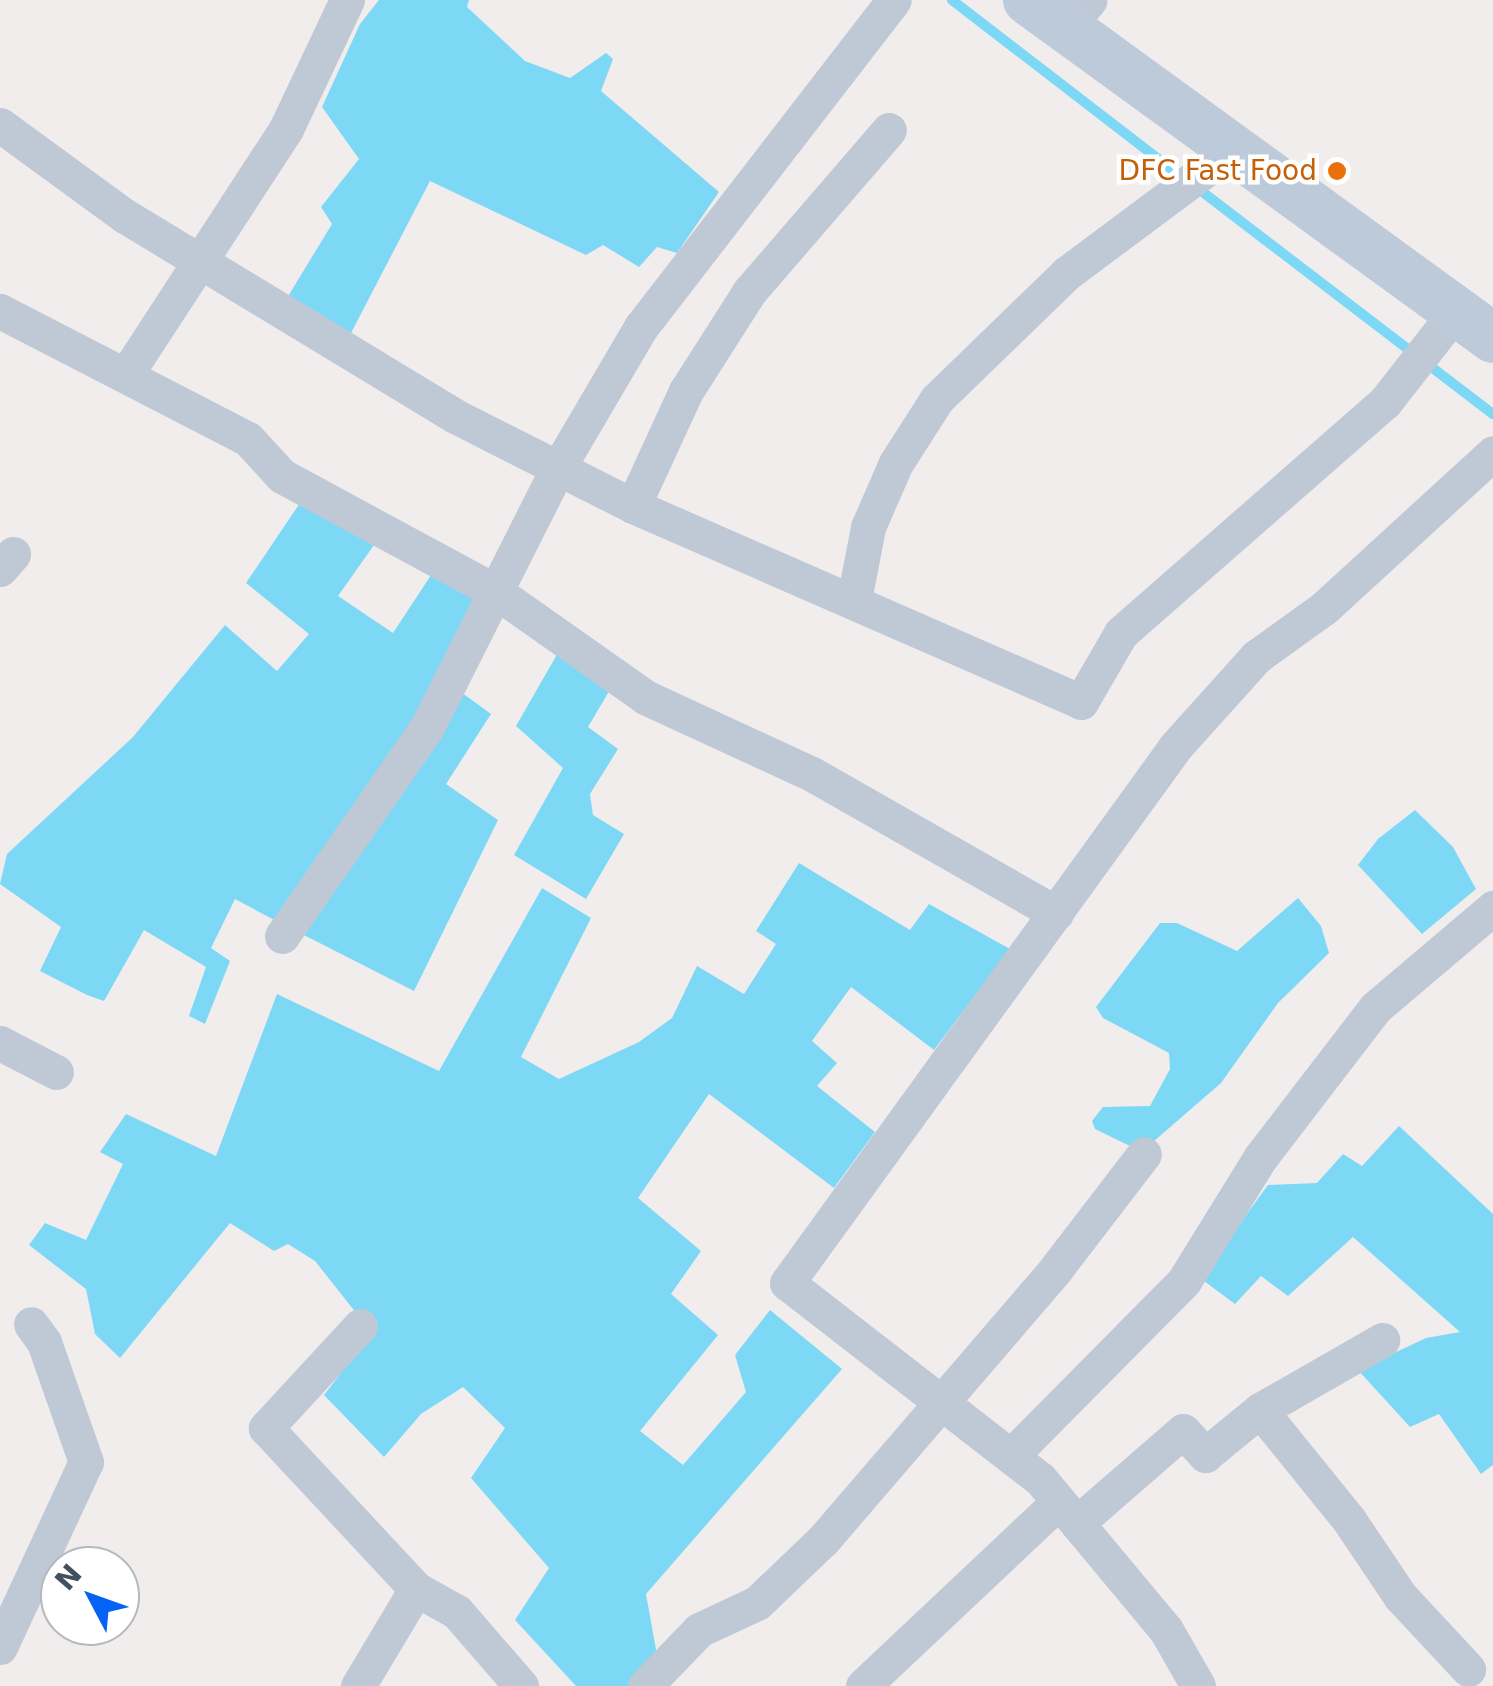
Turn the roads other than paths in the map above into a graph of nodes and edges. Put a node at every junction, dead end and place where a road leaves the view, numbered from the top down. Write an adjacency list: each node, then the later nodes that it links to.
1 (347, 0): 7 (street)
2 (894, 0): 12 (street)
3 (1061, 9): 6 (main road)
4 (0, 125): 7 (street)
5 (889, 130): 13 (street)
6 (1236, 147): 9 (main road); 15 (street)
7 (202, 257): 10 (street); 12 (street)
8 (0, 311): 10 (street)
9 (1475, 324): 15 (street)
10 (127, 374): 14 (street)
11 (1493, 453): 17 (street)
12 (557, 470): 13 (street); 14 (street)
13 (633, 506): 15 (street)
14 (496, 591): 17 (street); 18 (street)
15 (854, 600)
16 (1493, 908): 27 (street)
17 (1056, 913): 25 (street)
18 (282, 936)
19 (0, 1043): 20 (street)
20 (56, 1072)
21 (1144, 1154): 25 (street)
22 (31, 1324): 30 (street)
23 (360, 1326): 29 (street)
24 (1382, 1340): 26 (street)
25 (943, 1402): 27 (street); 34 (street)
26 (1260, 1410): 28 (street); 31 (street)
27 (1012, 1454): 28 (street)
28 (1068, 1512): 35 (street); 36 (street)
29 (416, 1589): 32 (street); 33 (street)
30 (0, 1647)
31 (1469, 1678)
32 (505, 1680)
33 (358, 1686)
34 (646, 1686)
35 (863, 1686)
36 (1198, 1686)

